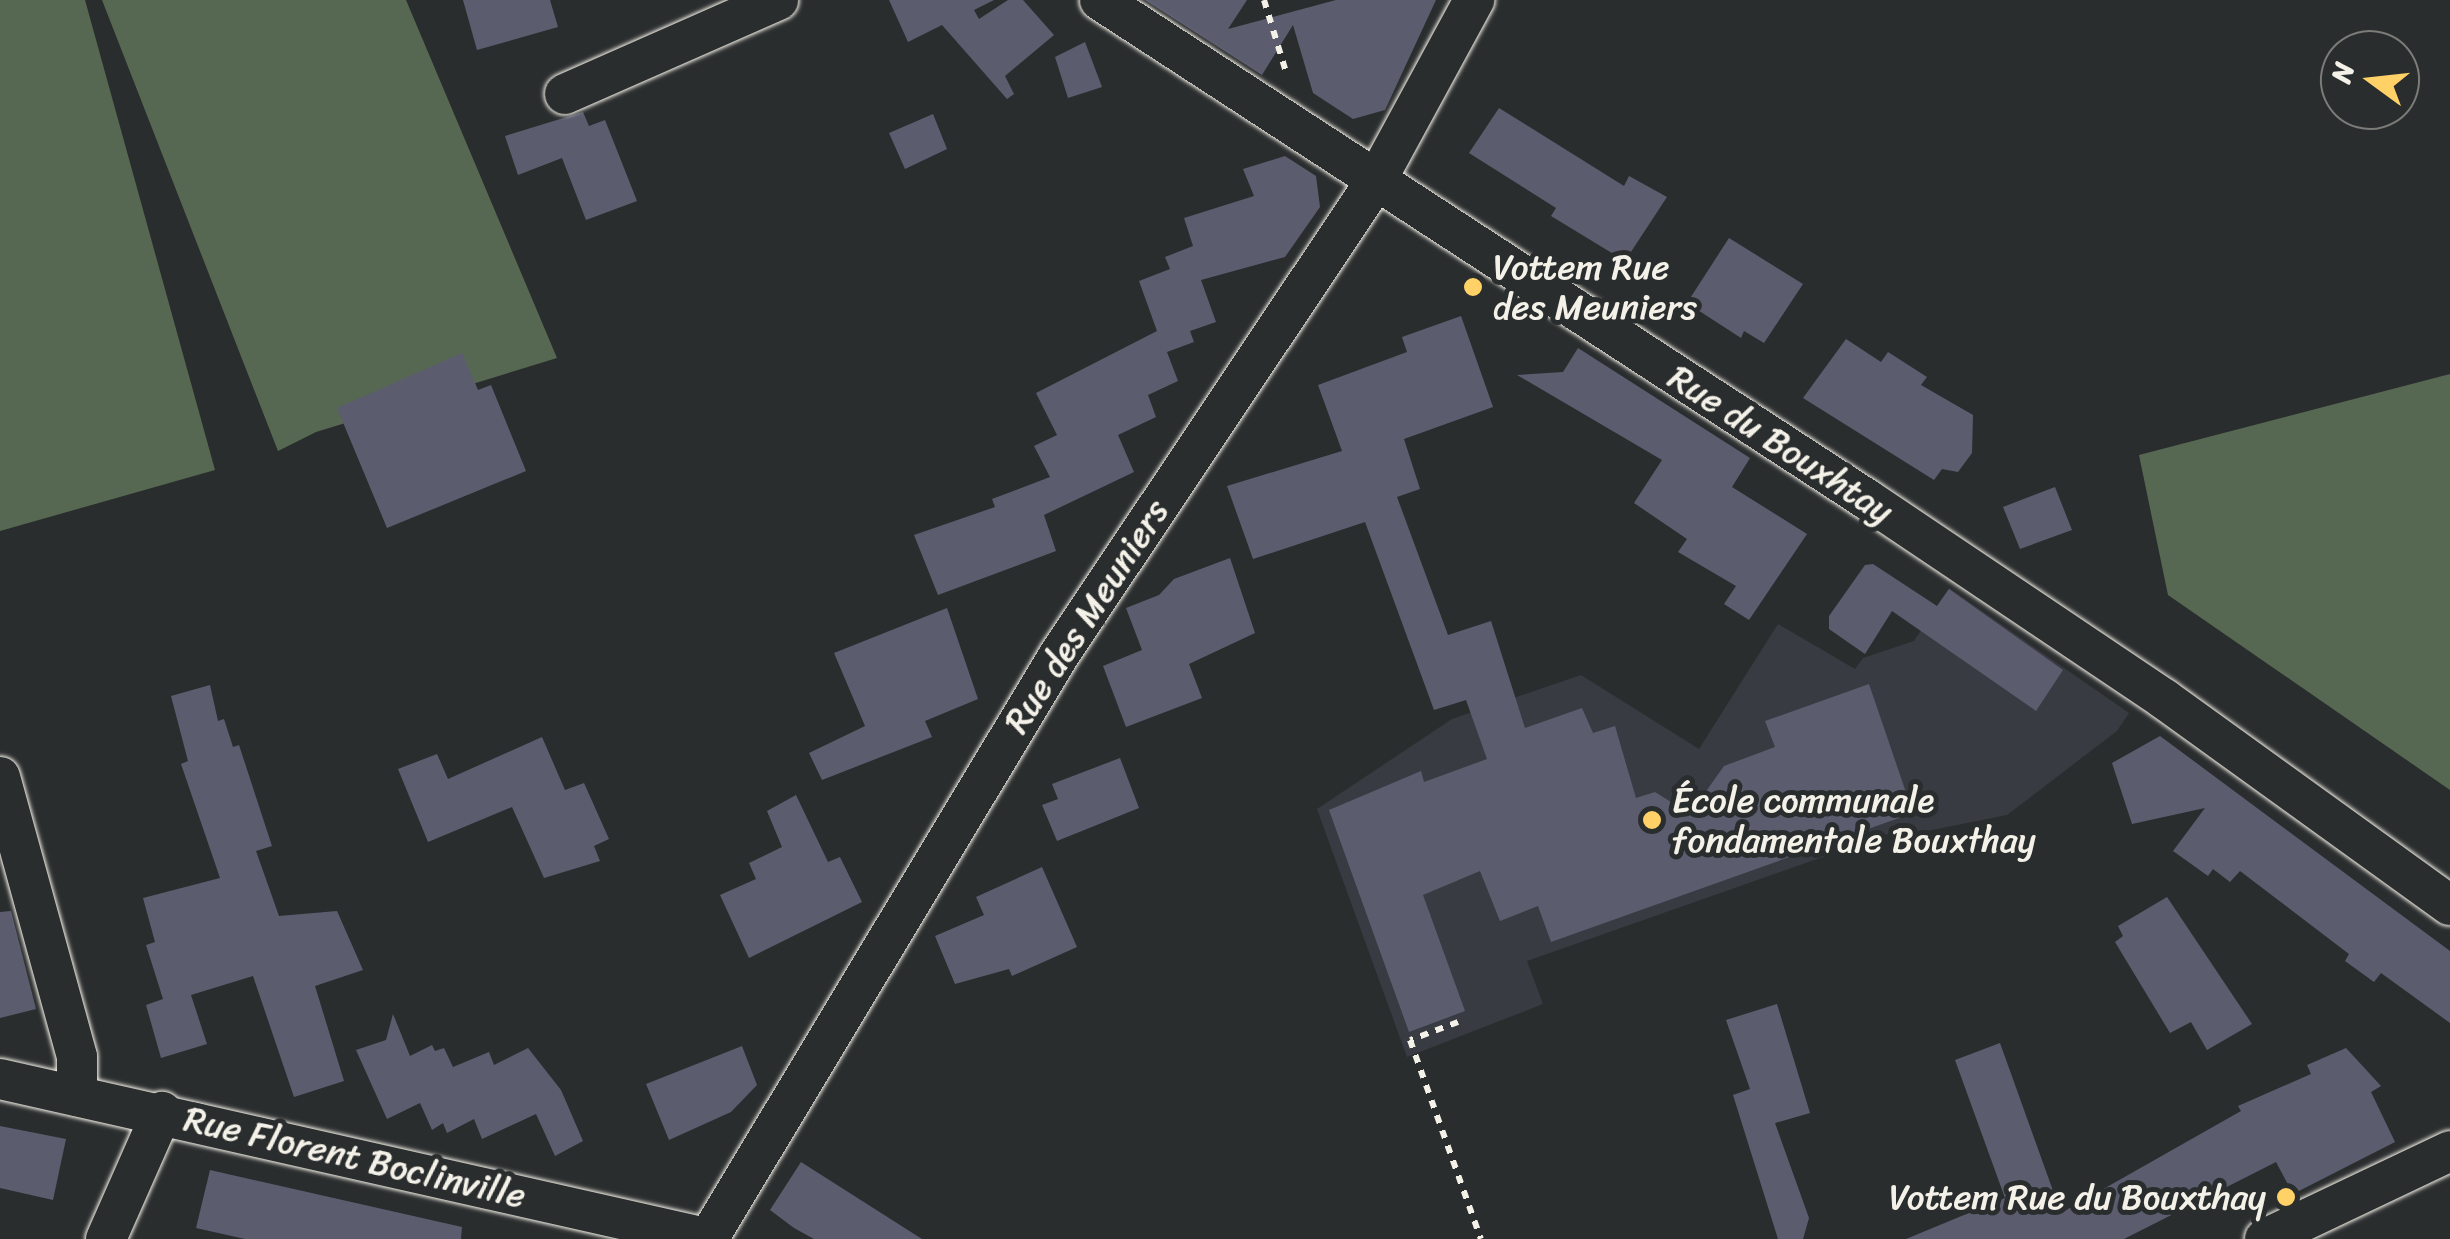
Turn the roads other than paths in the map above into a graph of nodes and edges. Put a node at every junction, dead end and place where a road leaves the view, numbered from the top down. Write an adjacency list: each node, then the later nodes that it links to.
1 (778, 0): 4 (street)
2 (1100, 0): 5 (street, Rue du Bouxhtay)
3 (1474, 0): 5 (street, Rue des Meuniers)
4 (566, 94)
5 (1377, 179): 7 (street, Rue du Bouxhtay); 13 (street, Rue des Meuniers)
6 (0, 777): 9 (street)
7 (2450, 904)
8 (0, 1079): 9 (street, Rue Florent Boclinville)
9 (77, 1096): 10 (street, Rue Florent Boclinville)
10 (162, 1112): 12 (street); 13 (street, Rue Florent Boclinville)
11 (2450, 1151): 14 (street)
12 (106, 1239)
13 (709, 1239)
14 (2266, 1239)

